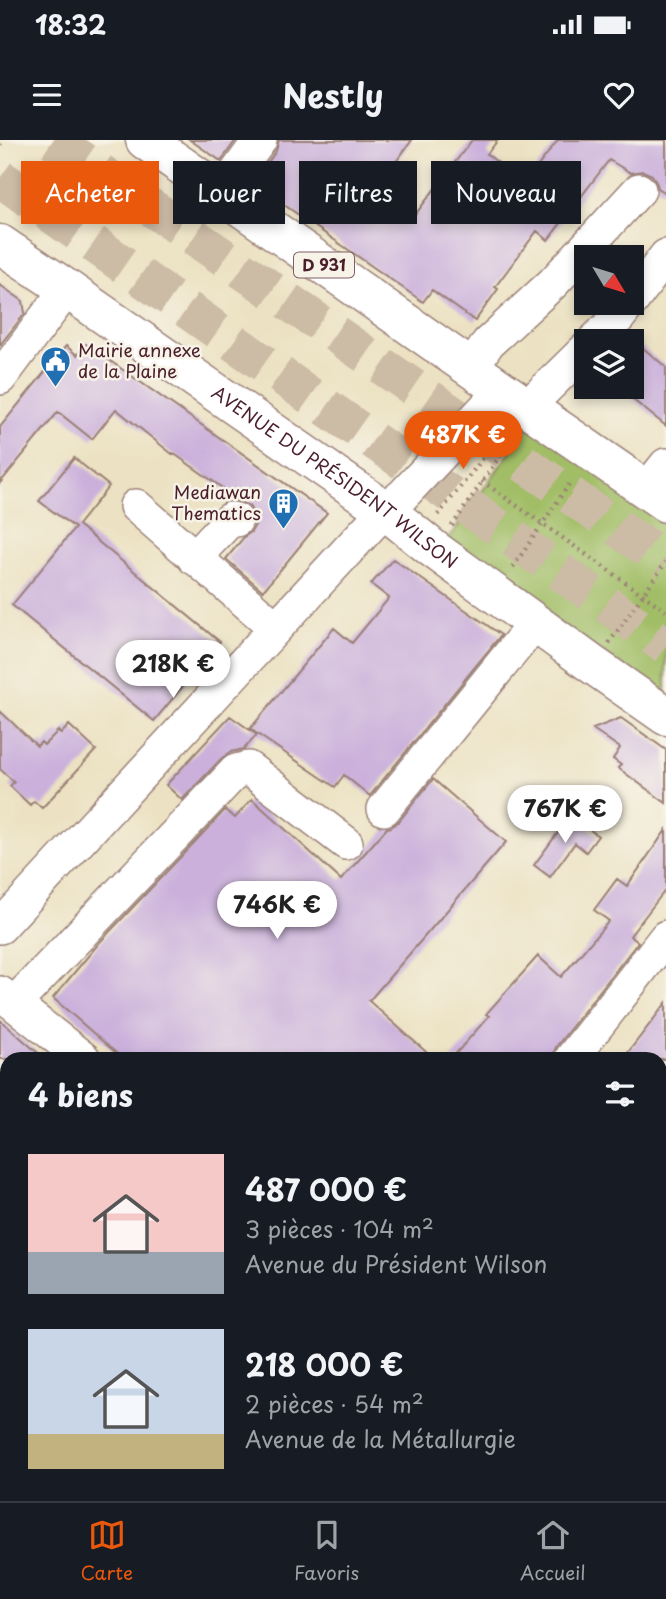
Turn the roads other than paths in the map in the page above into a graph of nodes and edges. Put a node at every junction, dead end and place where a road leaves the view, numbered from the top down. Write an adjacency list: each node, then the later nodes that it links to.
1 (145, 140): 3 (main road, D 931)
2 (260, 140): 4 (street)
3 (175, 161)
4 (245, 161)
5 (639, 190): 14 (street)
6 (264, 224): 14 (main road, D 931)
7 (0, 244): 10 (main road, AVENUE DU PRÉSIDENT WILSON)
8 (666, 256): 9 (street)
9 (644, 285)
10 (67, 289): 15 (street); 19 (main road, AVENUE DU PRÉSIDENT WILSON)
11 (621, 315): 12 (street)
12 (606, 329)
13 (574, 360): 16 (street)
14 (471, 369): 16 (main road, D 931)
15 (0, 378)
16 (512, 417): 17 (main road, D 931); 19 (street)
17 (660, 485)
18 (136, 506): 21 (street)
19 (385, 510): 22 (main road, AVENUE DU PRÉSIDENT WILSON); 23 (street)
20 (236, 520): 21 (street)
21 (194, 558): 23 (street)
22 (536, 622): 24 (main road, AVENUE DU PRÉSIDENT WILSON); 25 (street)
23 (276, 628): 27 (street)
24 (666, 716)
25 (384, 809)
26 (346, 842): 29 (street)
27 (0, 927)
28 (666, 937): 31 (street)
29 (7, 998): 30 (street)
30 (75, 1052)
31 (576, 1052)

